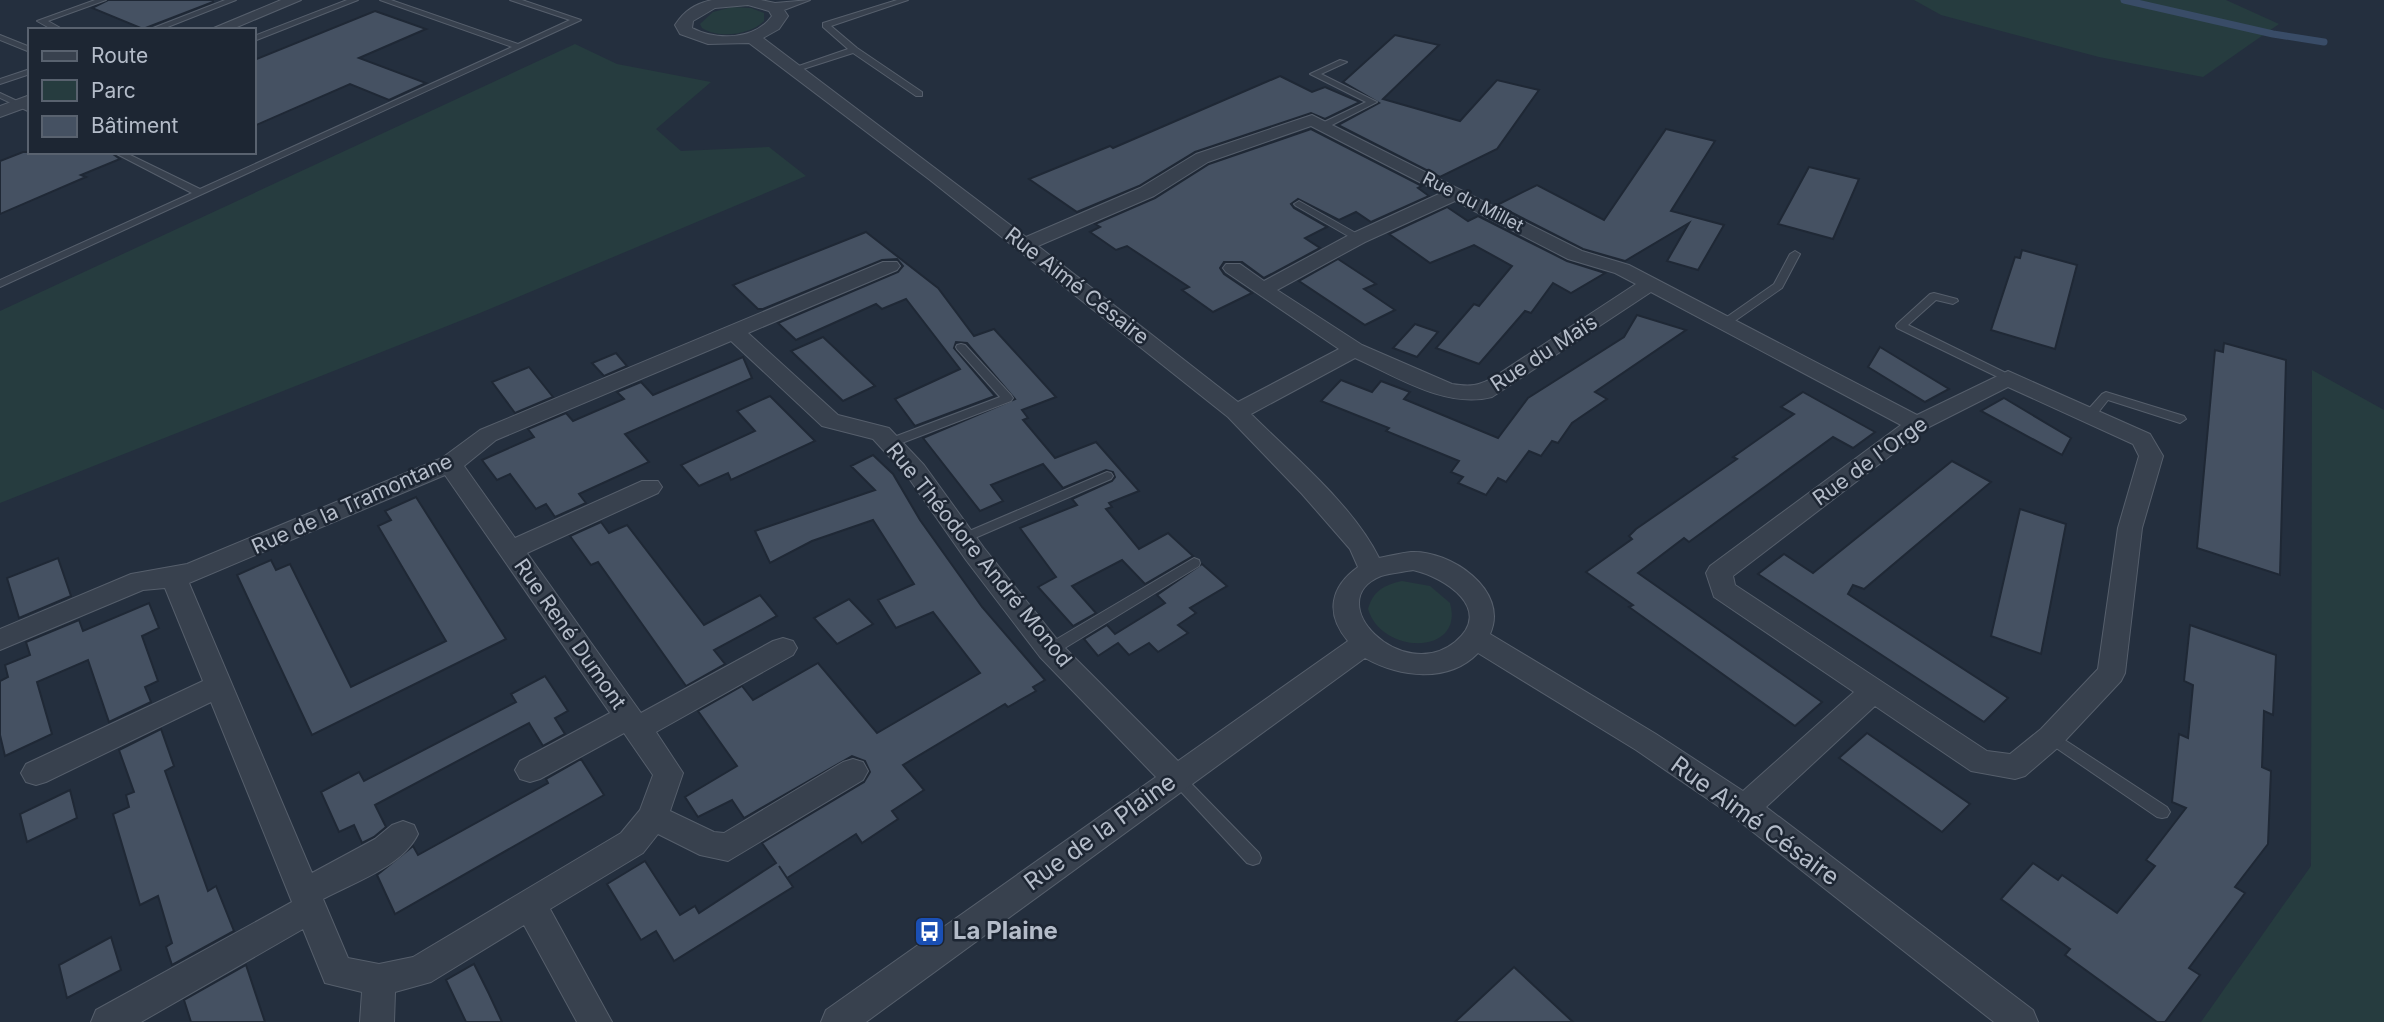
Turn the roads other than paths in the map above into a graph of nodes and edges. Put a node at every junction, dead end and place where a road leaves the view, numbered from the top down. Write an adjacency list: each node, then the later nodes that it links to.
1 (102, 0): 11 (lane)
2 (232, 0): 12 (lane)
3 (294, 0): 13 (street)
4 (354, 0): 15 (lane)
5 (384, 0): 17 (lane)
6 (514, 0): 17 (lane)
7 (803, 0): 10 (street)
8 (904, 0): 19 (lane)
9 (714, 2): 10 (street); 16 (street)
10 (775, 8): 16 (street)
11 (56, 28)
12 (157, 28)
13 (227, 28)
14 (0, 37): 18 (lane)
15 (256, 37)
16 (751, 37): 21 (street, Rue Aimé Césaire)
17 (519, 47): 30 (lane)
18 (28, 49)
19 (854, 50): 21 (lane); 24 (lane)
20 (1343, 62): 28 (lane)
21 (794, 69): 34 (street, Rue Aimé Césaire)
22 (28, 72): 23 (lane)
23 (0, 82)
24 (919, 94)
25 (0, 95): 26 (lane)
26 (26, 105): 27 (street)
27 (0, 112)
28 (1324, 126): 31 (street, Rue du Millet); 34 (street, Rue du Millet)
29 (121, 154): 30 (lane)
30 (200, 193): 38 (lane)
31 (1457, 193): 33 (street); 39 (street, Rue du Millet)
32 (1299, 204): 33 (lane)
33 (1358, 238): 40 (street)
34 (1024, 245): 47 (street, Rue Aimé Césaire)
35 (1795, 254): 42 (lane)
36 (890, 266): 43 (street, Rue de la Tramontane)
37 (1233, 268): 40 (street, Rue du Maïs)
38 (3, 280)
39 (1650, 284): 42 (street, Rue du Millet); 45 (street, Rue du Maïs)
40 (1263, 290): 45 (street, Rue du Maïs)
41 (1953, 302): 46 (lane)
42 (1725, 323): 50 (street, Rue du Millet)
43 (734, 332): 51 (street, Rue Théodore André Monod); 52 (street, Rue de la Tramontane)
44 (961, 347): 51 (lane)
45 (1354, 350): 47 (street)
46 (2008, 378): 48 (street, Rue de l'Orge); 50 (street, Rue de l'Orge)
47 (1236, 412): 58 (street, Rue Aimé Césaire)
48 (2089, 416): 49 (lane); 68 (street, Rue de l'Orge)
49 (2180, 419)
50 (1917, 424): 66 (street, Rue de l'Orge)
51 (890, 443): 55 (street, Rue Théodore André Monod)
52 (450, 464): 56 (street, Rue René Dumont); 59 (street, Rue de la Tramontane)
53 (1107, 476): 55 (lane)
54 (650, 487): 56 (street, Rue René Dumont)
55 (964, 538): 64 (street, Rue Théodore André Monod)
56 (511, 550): 67 (street, Rue René Dumont)
57 (1194, 563): 64 (lane)
58 (1371, 568): 60 (street); 62 (street)
59 (174, 578): 61 (street, Rue de la Tramontane); 65 (street, Rue René Dumont)
60 (1476, 639): 62 (street); 73 (street, Rue Aimé Césaire)
61 (0, 640)
62 (1364, 644): 72 (street, Rue de la Plaine)
63 (783, 648): 67 (street, Rue René Dumont)
64 (1050, 650): 72 (street, Rue Théodore André Monod)
65 (219, 686): 71 (street); 78 (street, Rue René Dumont)
66 (1873, 691): 68 (street, Rue de l'Orge); 73 (street)
67 (633, 723): 69 (street, Rue René Dumont); 75 (street, Rue René Dumont)
68 (2051, 737): 74 (lane)
69 (530, 771)
70 (853, 771): 75 (street)
71 (36, 773)
72 (1175, 777): 77 (lane); 84 (street, Rue de la Plaine)
73 (1745, 808): 85 (street, Rue Aimé Césaire)
74 (2162, 812)
75 (653, 817): 79 (street, Rue René Dumont)
76 (403, 834): 78 (street)
77 (1253, 858)
78 (307, 900): 80 (street, Rue René Dumont); 81 (street)
79 (529, 903): 80 (street, Rue René Dumont); 83 (street)
80 (379, 980): 82 (street)
81 (108, 1022)
82 (377, 1022)
83 (595, 1022)
84 (838, 1022)
85 (2021, 1022)

